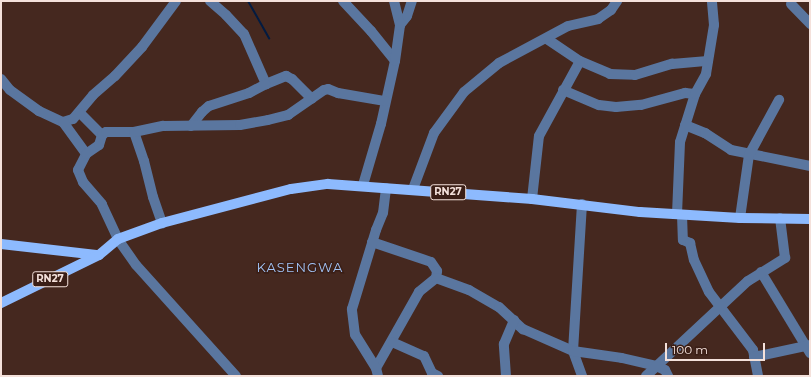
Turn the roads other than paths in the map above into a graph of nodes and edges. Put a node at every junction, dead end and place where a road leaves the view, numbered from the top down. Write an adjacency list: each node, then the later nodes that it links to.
1 (176, 1): 22 (street)
2 (210, 1): 16 (street)
3 (343, 1): 12 (street)
4 (394, 1): 10 (street)
5 (412, 1): 10 (street)
6 (618, 1): 11 (street)
7 (712, 1): 13 (street)
8 (791, 4): 9 (street)
9 (810, 24)
10 (400, 26): 12 (street)
11 (547, 39): 14 (street); 33 (street)
12 (395, 61): 21 (street)
13 (708, 61): 14 (street); 18 (street)
14 (580, 62): 17 (street)
15 (1, 79): 23 (street)
16 (266, 84): 19 (street); 25 (street)
17 (563, 90): 18 (street); 34 (street)
18 (695, 94): 24 (street)
19 (312, 99): 21 (street); 25 (street)
20 (779, 100): 29 (street)
21 (386, 101): 31 (street)
22 (80, 113): 23 (street); 27 (street)
23 (63, 122): 28 (street)
24 (685, 125): 29 (street); 36 (street)
25 (191, 126): 26 (street)
26 (134, 132): 27 (street); 40 (street)
27 (102, 135): 28 (street)
28 (86, 154): 41 (street)
29 (749, 155): 30 (street); 37 (street)
30 (810, 166)
31 (363, 185): 32 (main road, RN27); 40 (main road, RN27)
32 (386, 188): 33 (main road, RN27); 42 (street)
33 (413, 189): 34 (main road, RN27)
34 (532, 199): 35 (main road, RN27)
35 (582, 204): 36 (main road, RN27); 52 (street)
36 (680, 215): 37 (main road, RN27); 48 (street)
37 (740, 218): 38 (main road, RN27)
38 (780, 218): 39 (main road, RN27); 45 (street)
39 (810, 219)
40 (162, 223): 41 (main road, RN27)
41 (118, 239): 44 (main road, RN27); 56 (street)
42 (372, 242): 46 (street); 55 (street)
43 (1, 244): 44 (main road)
44 (99, 255): 47 (main road, RN27)
45 (761, 272): 48 (street); 51 (street)
46 (436, 278): 49 (street); 50 (street)
47 (1, 303)
48 (720, 306): 53 (street); 54 (street)
49 (514, 320): 52 (street); 58 (street)
50 (392, 342): 55 (street); 57 (street)
51 (809, 348): 53 (street)
52 (573, 351): 54 (street); 59 (street)
53 (754, 357): 62 (street)
54 (656, 366): 60 (street); 61 (street)
55 (377, 372)
56 (236, 376)
57 (438, 376)
58 (506, 376)
59 (582, 376)
60 (646, 376)
61 (668, 376)
62 (758, 376)

